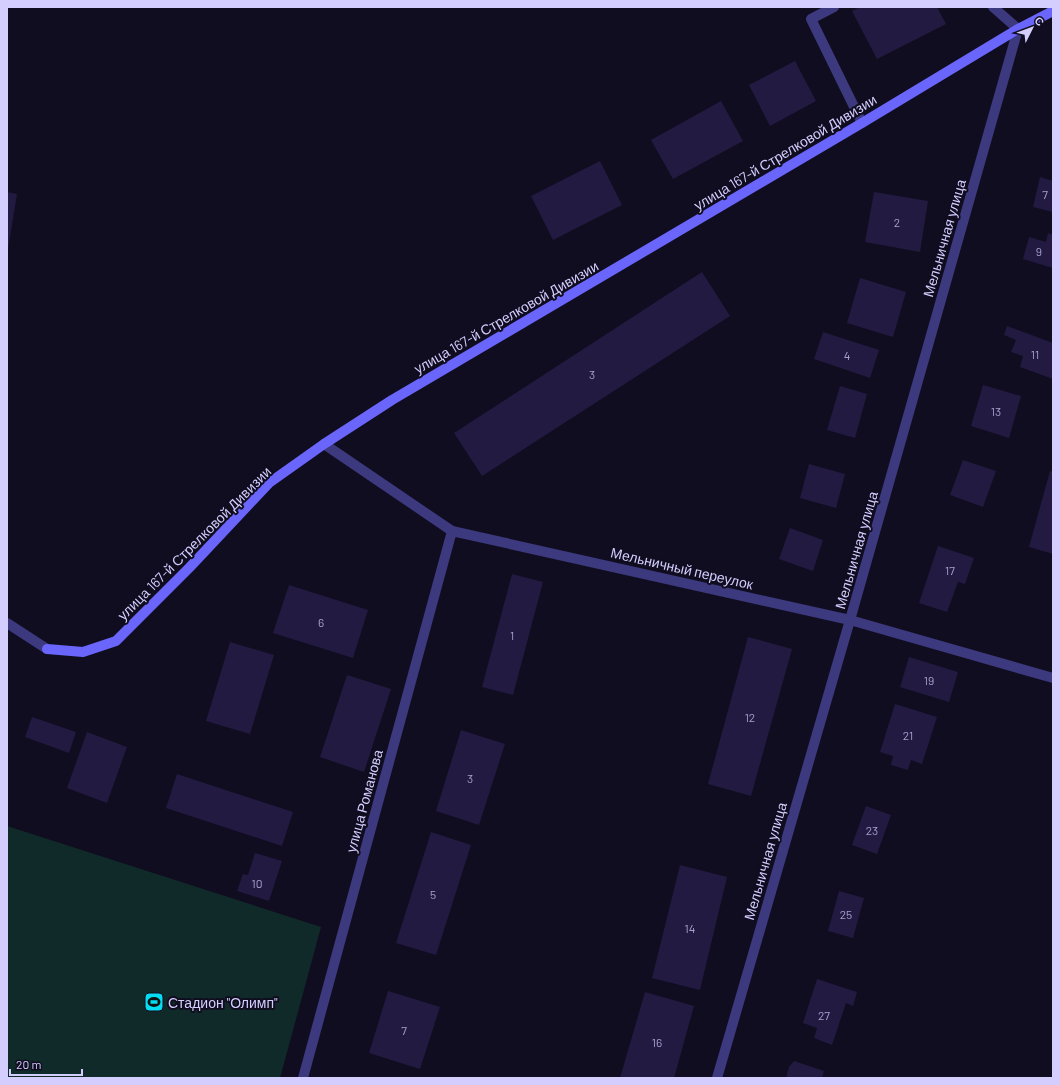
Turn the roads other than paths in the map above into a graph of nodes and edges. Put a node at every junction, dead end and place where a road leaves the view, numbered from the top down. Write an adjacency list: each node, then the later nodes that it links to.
1 (834, 7): 5 (street)
2 (993, 7): 4 (street)
3 (1053, 10): 4 (street, улица 167-й Стрелковой Дивизии)
4 (1018, 28): 5 (street, улица 167-й Стрелковой Дивизии); 8 (street, Мельничная улица)
5 (862, 123): 6 (street, улица 167-й Стрелковой Дивизии)
6 (324, 444): 7 (street, Мельничный переулок); 9 (street, улица 167-й Стрелковой Дивизии)
7 (452, 531): 8 (street, Мельничный переулок); 11 (street, улица Романова)
8 (850, 620): 10 (street, Мельничный переулок); 12 (street, Мельничная улица)
9 (7, 623)
10 (1053, 678)
11 (303, 1078)
12 (717, 1078)

